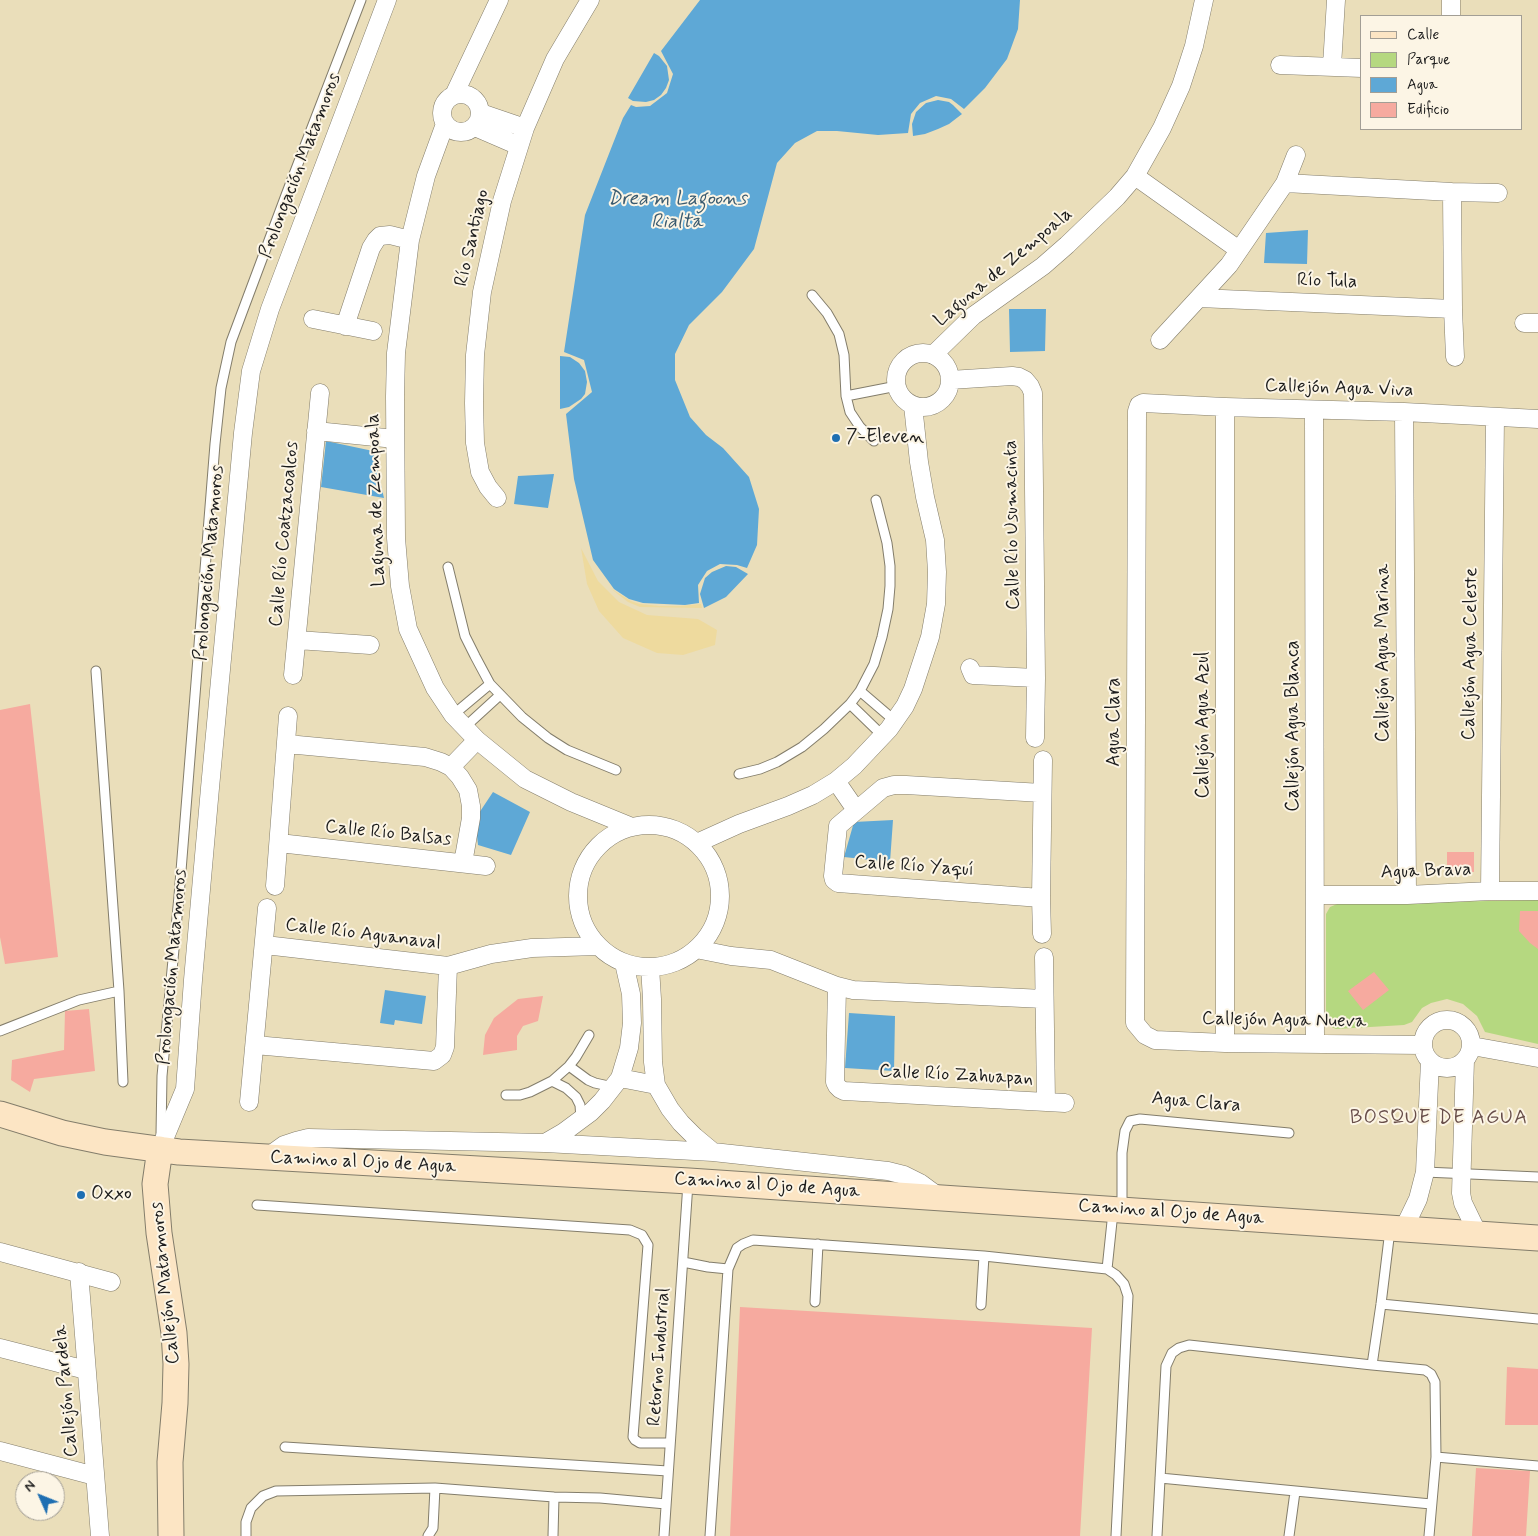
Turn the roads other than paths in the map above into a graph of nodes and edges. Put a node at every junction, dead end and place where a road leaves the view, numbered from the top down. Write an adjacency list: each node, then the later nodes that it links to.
1 (361, 0): 119 (lane)
2 (387, 0): 119 (street, Prolongación Matamoros)
3 (499, 0): 12 (street)
4 (590, 0): 15 (street, Río Santiago)
5 (1204, 0): 18 (street, Laguna de Zempoala)
6 (1336, 0): 10 (street)
7 (1451, 0): 8 (street)
8 (1451, 15)
9 (1280, 65): 10 (street)
10 (1332, 66): 11 (street)
11 (1360, 68)
12 (454, 95): 13 (street); 14 (street)
13 (478, 120): 14 (street); 15 (street); 16 (street)
14 (445, 124): 22 (street, Laguna de Zempoala)
15 (525, 128): 16 (street, Río Santiago)
16 (519, 146): 47 (street, Río Santiago)
17 (1296, 155): 19 (street)
18 (1135, 176): 23 (street); 31 (street, Laguna de Zempoala)
19 (1285, 183): 20 (street); 23 (street)
20 (1452, 192): 21 (street); 26 (street)
21 (1498, 193)
22 (410, 240): 28 (street); 45 (street, Laguna de Zempoala)
23 (1240, 250): 25 (street)
24 (812, 295): 36 (lane)
25 (1200, 298): 26 (street, Río Tula); 30 (street)
26 (1453, 309): 32 (street)
27 (313, 319): 28 (street)
28 (345, 326): 29 (street)
29 (373, 331)
30 (1160, 340)
31 (933, 355): 33 (street); 34 (street)
32 (1455, 357)
33 (950, 380): 37 (street); 55 (street, Calle Río Usumacinta)
34 (897, 386): 36 (lane); 37 (street)
35 (320, 393): 44 (street, Calle Río Coatzacoalcos)
36 (846, 396): 46 (lane)
37 (913, 404): 62 (street)
38 (1139, 405): 39 (street, Callejón Agua Viva); 99 (street, Agua Clara)
39 (1224, 407): 40 (street, Callejón Agua Viva); 100 (street, Callejón Agua Azul)
40 (1314, 410): 41 (street, Callejón Agua Viva); 82 (street, Callejón Agua Blanca)
41 (1404, 412): 42 (street, Callejón Agua Viva); 83 (street, Callejón Agua Marina)
42 (1495, 417): 43 (street, Callejón Agua Viva); 80 (street, Callejón Agua Celeste)
43 (1538, 419)
44 (316, 431): 45 (street, Calle Río Coatzacoalcos); 50 (street, Calle Río Coatzacoalcos)
45 (395, 438): 61 (street, Laguna de Zempoala)
46 (874, 441)
47 (496, 498)
48 (876, 500): 57 (lane)
49 (448, 567): 56 (lane)
50 (296, 640): 51 (street, Calle Río Coatzacoalcos); 54 (street, Calle Río Coatzacoalcos)
51 (370, 644)
52 (970, 668): 55 (street)
53 (96, 671): 95 (lane)
54 (293, 675)
55 (1036, 678): 64 (street)
56 (490, 684): 58 (lane); 61 (lane)
57 (860, 691): 59 (lane); 62 (lane)
58 (500, 695): 61 (lane); 69 (lane)
59 (850, 704): 63 (lane); 70 (lane)
60 (288, 716): 66 (street)
61 (459, 721): 65 (street, Laguna de Zempoala)
62 (895, 721): 63 (street)
63 (883, 736): 71 (street)
64 (1035, 738)
65 (477, 740): 68 (street); 74 (street, Laguna de Zempoala)
66 (287, 744): 68 (street, Calle Río Balsas); 76 (street)
67 (1043, 760): 72 (street)
68 (450, 767): 77 (street, Calle Río Balsas)
69 (616, 770)
70 (739, 774)
71 (836, 781): 73 (street); 75 (street)
72 (1042, 794): 73 (street, Calle Río Yaquí); 84 (street)
73 (856, 810): 84 (street, Calle Río Yaquí)
74 (632, 826): 75 (street); 88 (street)
75 (697, 842): 89 (street)
76 (279, 844): 77 (street, Calle Río Balsas); 79 (street)
77 (463, 863): 78 (street)
78 (486, 866)
79 (275, 886)
80 (1490, 891): 81 (street, Agua Brava); 83 (street, Agua Brava)
81 (1538, 891)
82 (1316, 895): 83 (street, Agua Brava); 101 (street, Callejón Agua Blanca)
83 (1407, 895)
84 (1041, 898): 86 (street)
85 (267, 908): 87 (street, Calle Río Aguanaval)
86 (1042, 934)
87 (265, 945): 92 (street, Calle Río Aguanaval); 102 (street, Calle Río Aguanaval)
88 (598, 946): 91 (street); 92 (street)
89 (696, 949): 93 (street); 94 (street)
90 (1044, 957): 96 (street, Calle Río Zahuapan)
91 (624, 962): 93 (street); 109 (street)
92 (448, 966): 102 (street, Calle Río Aguanaval)
93 (650, 967): 110 (street)
94 (838, 986): 96 (street); 113 (street, Calle Río Zahuapan)
95 (119, 991): 97 (lane); 108 (lane)
96 (1044, 999): 113 (street, Calle Río Zahuapan)
97 (0, 1031)
98 (589, 1035): 106 (lane)
99 (1145, 1035): 100 (street, Callejón Agua Nueva)
100 (1225, 1043): 101 (street, Callejón Agua Nueva)
101 (1315, 1043): 103 (street, Callejón Agua Nueva)
102 (255, 1045): 112 (street, Calle Río Aguanaval)
103 (1426, 1053): 104 (street); 104 (street); 122 (street)
104 (1468, 1053): 105 (street); 123 (street)
105 (1538, 1058)
106 (569, 1066): 107 (lane); 109 (lane)
107 (552, 1081): 111 (lane); 116 (lane)
108 (124, 1082)
109 (617, 1083): 110 (street); 116 (street)
110 (656, 1085): 120 (street)
111 (506, 1095)
112 (249, 1102)
113 (1046, 1102): 114 (street)
114 (1065, 1103)
115 (0, 1114): 119 (street, Camino al Ojo de Agua)
116 (581, 1120): 118 (street)
117 (1289, 1133): 128 (lane, Agua Clara)
118 (545, 1144): 120 (street); 121 (street)
119 (160, 1149): 121 (street, Camino al Ojo de Agua); 161 (street, Callejón Matamoros)
120 (713, 1152): 126 (street)
121 (265, 1158): 125 (street, Camino al Ojo de Agua)
122 (1425, 1172): 123 (lane); 129 (street)
123 (1461, 1173): 124 (lane); 130 (street)
124 (1538, 1177)
125 (689, 1181): 126 (street, Camino al Ojo de Agua); 135 (lane, Retorno Industrial)
126 (940, 1197): 128 (street, Camino al Ojo de Agua)
127 (256, 1205): 147 (lane)
128 (1118, 1210): 129 (street, Camino al Ojo de Agua); 137 (lane)
129 (1397, 1228): 130 (street, Camino al Ojo de Agua); 141 (lane)
130 (1478, 1234): 131 (street, Camino al Ojo de Agua)
131 (1538, 1238)
132 (818, 1244): 134 (lane); 136 (lane); 140 (lane)
133 (0, 1252): 138 (street)
134 (984, 1256): 137 (lane); 142 (lane)
135 (683, 1262): 136 (lane); 147 (lane, Retorno Industrial)
136 (728, 1269): 166 (lane)
137 (1107, 1269): 167 (lane)
138 (79, 1272): 139 (street); 146 (street, Callejón Pardela)
139 (111, 1282)
140 (816, 1302)
141 (1381, 1304): 143 (lane); 145 (lane)
142 (981, 1305)
143 (1538, 1319)
144 (0, 1348): 146 (street)
145 (1372, 1365): 150 (lane); 154 (lane)
146 (86, 1370): 153 (street, Callejón Pardela)
147 (670, 1443): 152 (lane, Retorno Industrial)
148 (285, 1447): 152 (lane)
149 (0, 1451): 153 (street)
150 (1436, 1457): 151 (lane); 159 (lane)
151 (1538, 1466)
152 (668, 1471): 158 (lane, Retorno Industrial)
153 (95, 1476): 160 (street, Callejón Pardela)
154 (1160, 1478): 156 (lane); 168 (lane)
155 (435, 1488): 157 (lane); 162 (lane); 163 (lane)
156 (1295, 1492): 159 (lane); 169 (lane)
157 (554, 1497): 158 (lane); 164 (lane)
158 (666, 1504): 165 (lane, Retorno Industrial)
159 (1431, 1504): 170 (lane)
160 (100, 1536)
161 (171, 1536)
162 (246, 1536)
163 (428, 1536)
164 (554, 1536)
165 (664, 1536)
166 (710, 1536)
167 (1116, 1536)
168 (1157, 1536)
169 (1289, 1536)
170 (1429, 1536)

